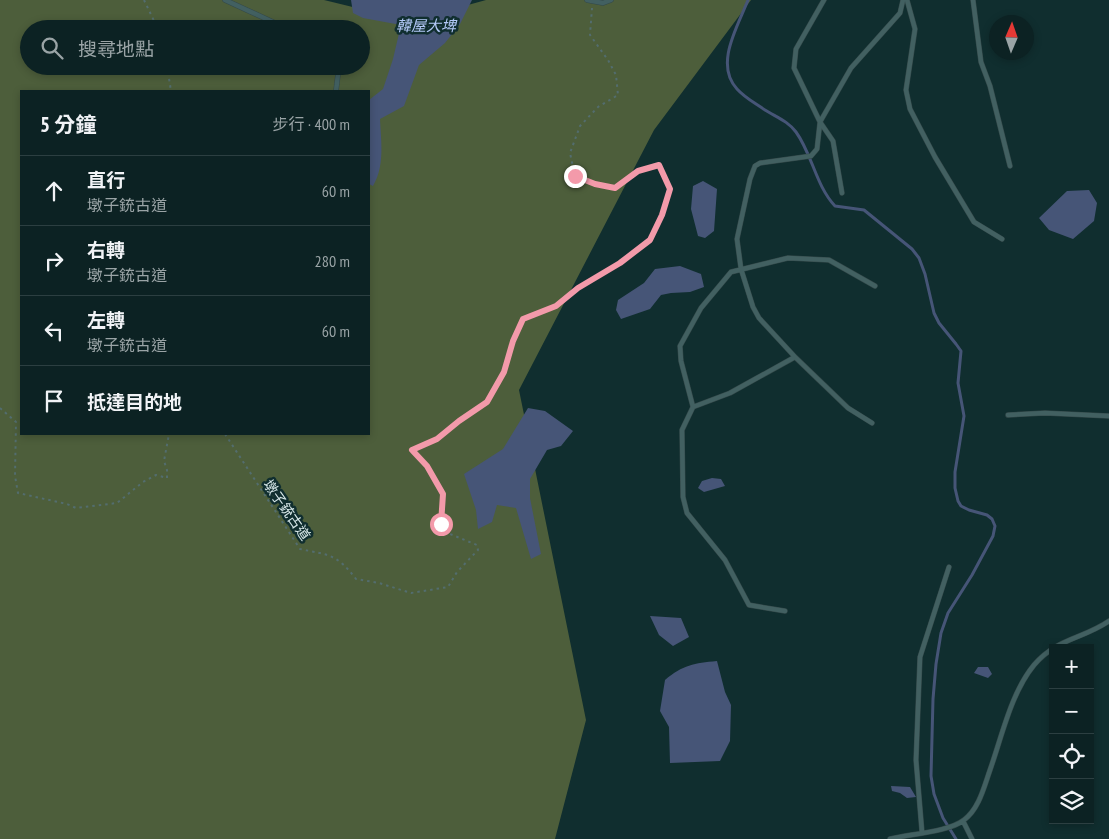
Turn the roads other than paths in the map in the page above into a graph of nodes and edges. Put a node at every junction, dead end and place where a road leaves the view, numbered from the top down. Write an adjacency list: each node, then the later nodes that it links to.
1 (225, 0): 7 (lane)
2 (587, 0): 3 (lane)
3 (611, 0)
4 (824, 0): 10 (lane)
5 (905, 0): 10 (lane); 13 (lane)
6 (973, 0): 11 (lane)
7 (268, 20)
8 (338, 75): 9 (lane)
9 (336, 90)
10 (820, 122): 12 (lane); 14 (lane)
11 (1010, 166)
12 (842, 192)
13 (1002, 239)
14 (741, 269): 15 (lane); 16 (lane); 17 (lane)
15 (875, 286)
16 (795, 357): 17 (lane); 20 (lane)
17 (693, 407): 22 (lane)
18 (1008, 415): 19 (lane)
19 (1109, 416)
20 (872, 423)
21 (949, 567): 25 (lane)
22 (785, 611)
23 (1109, 621): 24 (lane)
24 (963, 821): 25 (lane); 27 (lane)
25 (922, 832): 26 (lane)
26 (890, 839)
27 (972, 839)

